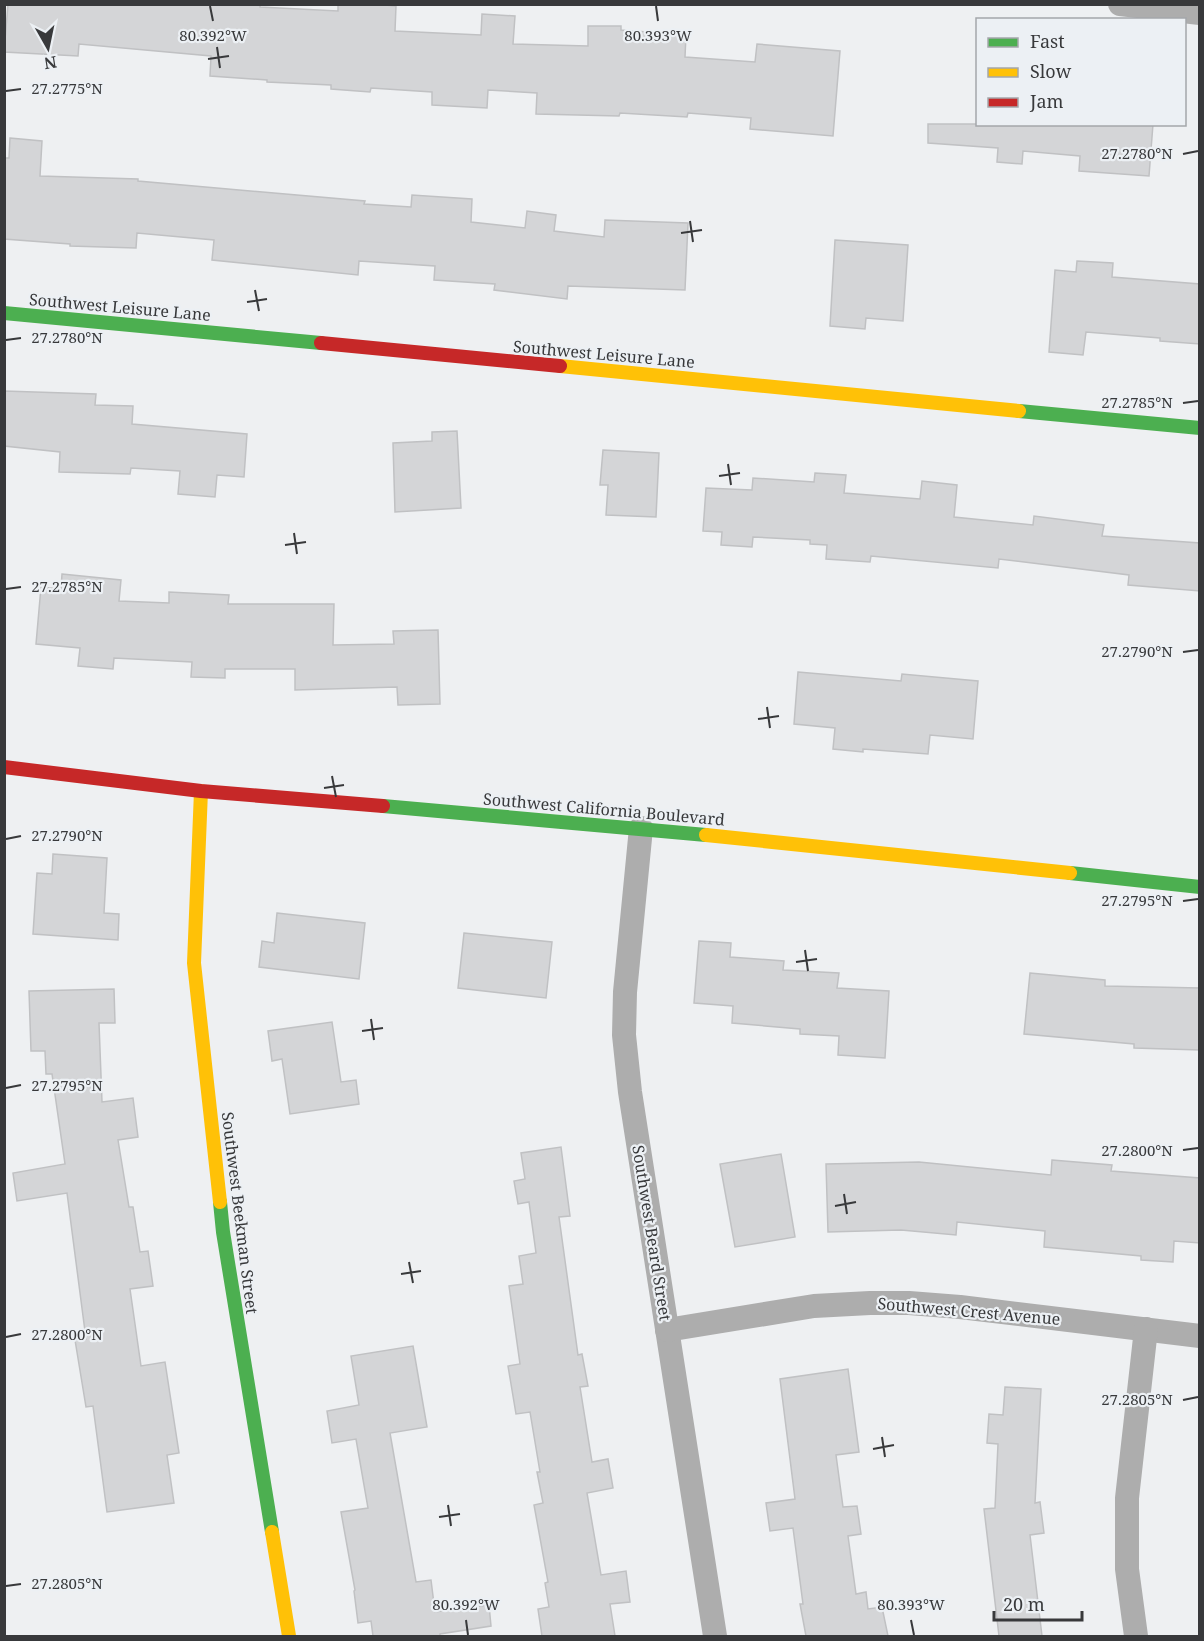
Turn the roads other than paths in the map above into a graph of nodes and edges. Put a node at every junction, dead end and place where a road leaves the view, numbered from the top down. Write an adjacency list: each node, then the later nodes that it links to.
1 (1120, 4): 2 (street)
2 (1200, 13)
3 (4, 313): 4 (street, Southwest Leisure Lane)
4 (1200, 428)
5 (4, 767): 6 (street, Southwest California Boulevard)
6 (201, 791): 7 (street, Southwest California Boulevard); 12 (street, Southwest Beekman Street)
7 (642, 828): 8 (street, Southwest California Boulevard); 10 (street, Southwest Beard Street)
8 (1200, 887)
9 (1146, 1329): 10 (street, Southwest Crest Avenue); 11 (street, Southwest Crest Avenue); 14 (street)
10 (667, 1330): 13 (street, Southwest Beard Street)
11 (1200, 1336)
12 (289, 1636)
13 (715, 1636)
14 (1136, 1636)

